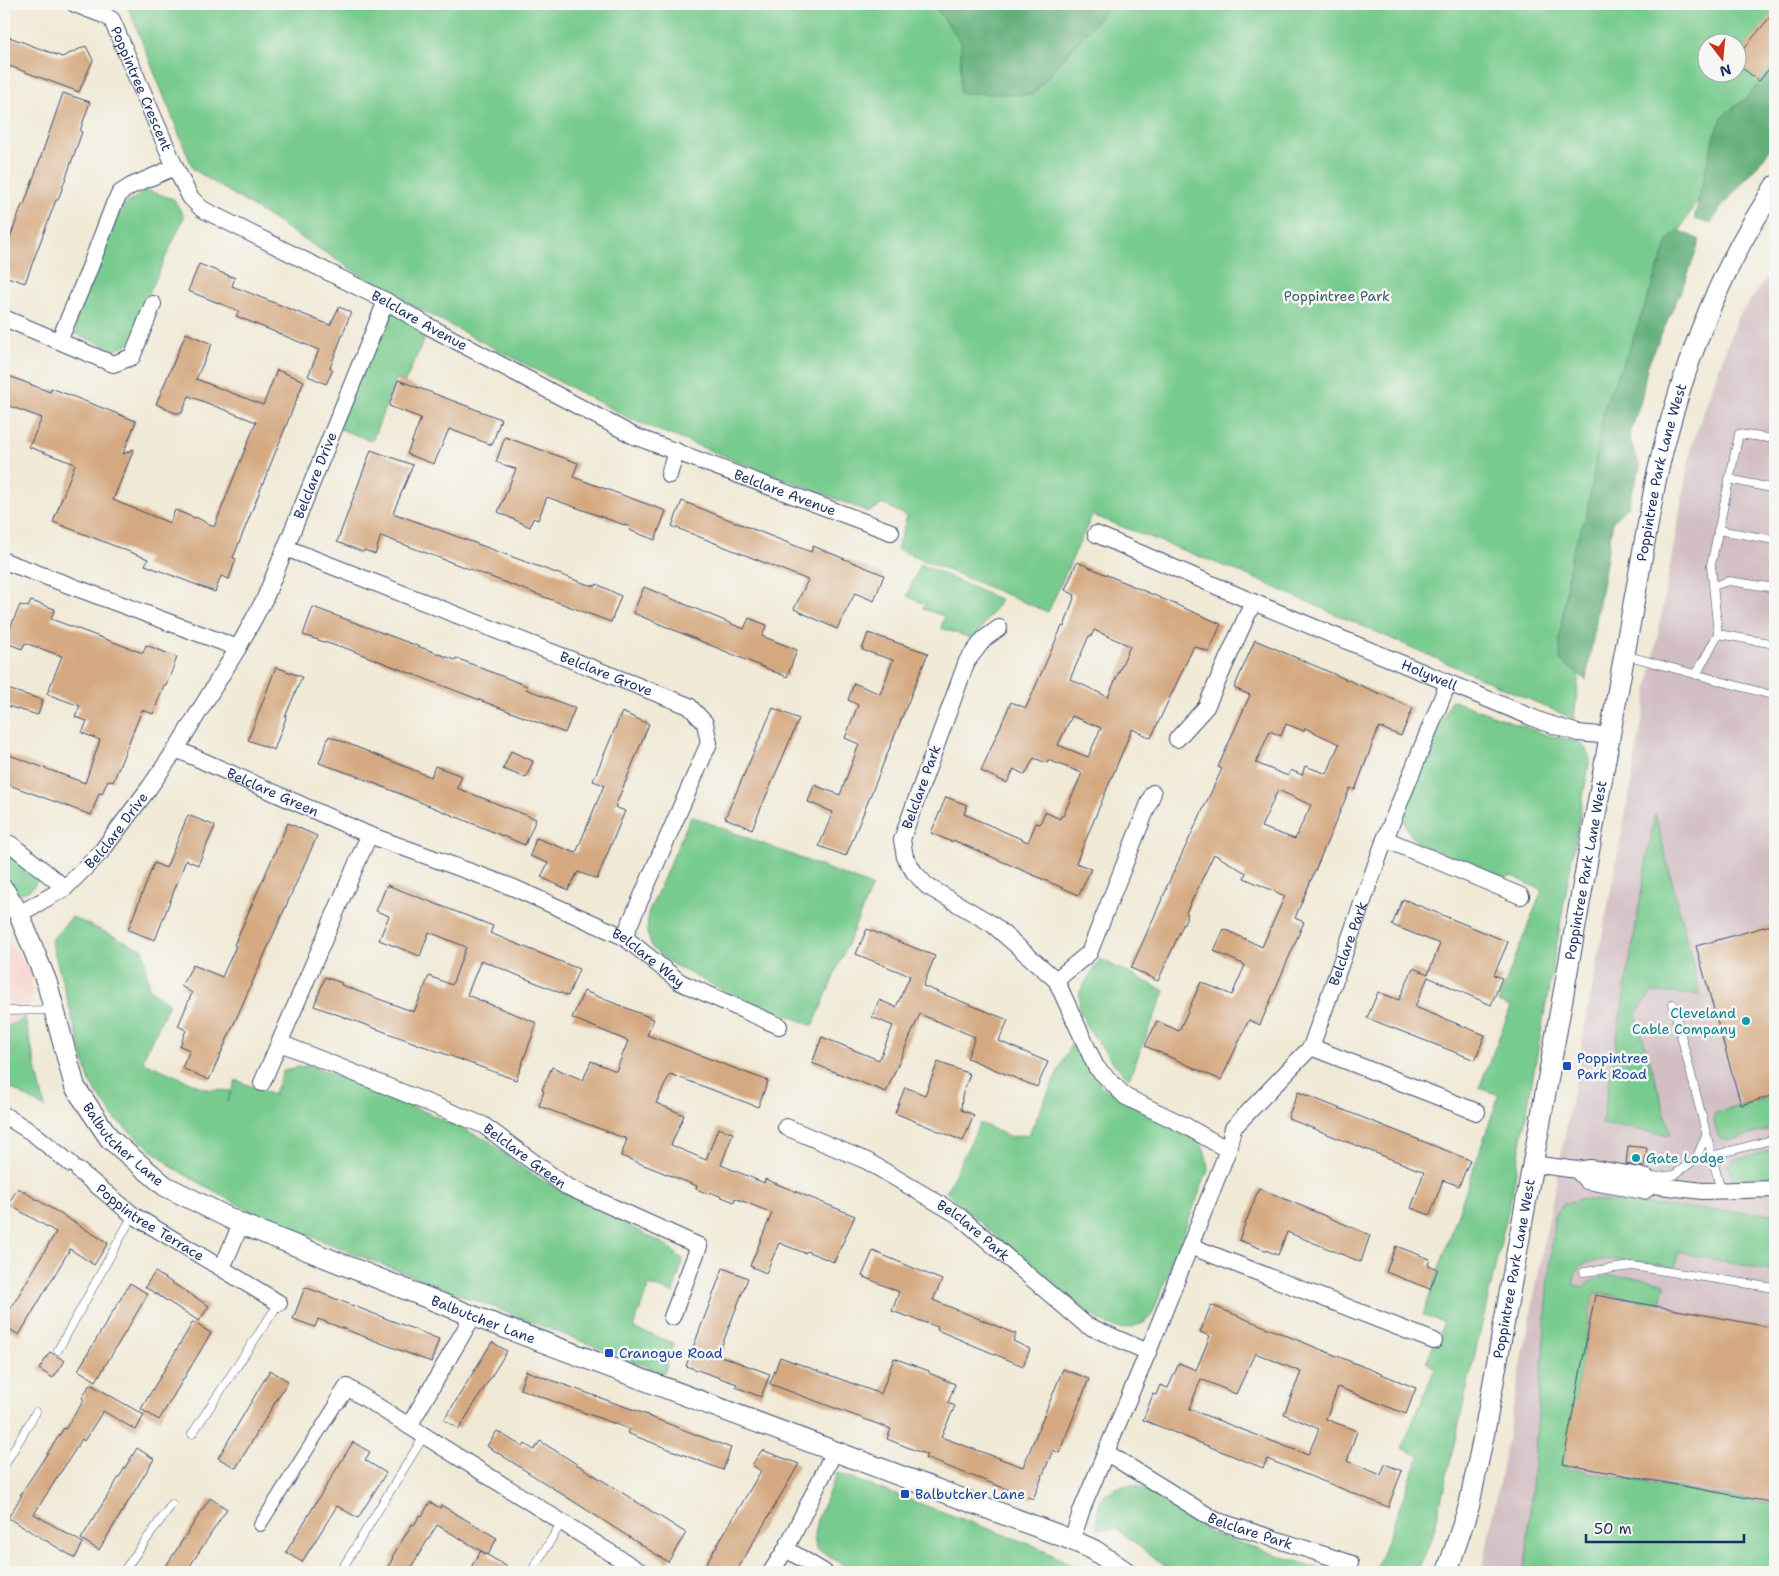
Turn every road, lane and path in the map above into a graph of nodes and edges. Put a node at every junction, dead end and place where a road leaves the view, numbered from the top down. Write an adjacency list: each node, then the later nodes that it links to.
1 (75, 4): 2 (street, Poppintree Crescent)
2 (176, 167): 4 (street, Belclare Avenue); 7 (street)
3 (1775, 186): 26 (street, Poppintree Park Lane West)
4 (386, 302): 9 (street, Belclare Avenue); 17 (street, Belclare Drive)
5 (153, 304): 7 (street)
6 (4, 318): 7 (street)
7 (59, 341)
8 (1775, 439): 11 (lane)
9 (676, 451): 10 (street); 14 (street, Belclare Avenue)
10 (669, 475)
11 (1729, 479): 12 (lane); 13 (lane)
12 (1775, 489)
13 (1718, 530): 16 (lane); 19 (lane)
14 (891, 532)
15 (1096, 534): 21 (street, Holywell)
16 (1775, 540)
17 (286, 548): 25 (street, Belclare Drive); 42 (street, Belclare Grove)
18 (4, 561): 25 (street)
19 (1713, 586): 20 (lane); 23 (lane)
20 (1775, 588)
21 (1253, 602): 28 (street, Holywell); 31 (street)
22 (999, 628): 43 (street, Belclare Park)
23 (1718, 634): 24 (lane); 27 (lane)
24 (1775, 644)
25 (238, 648): 32 (street, Belclare Drive)
26 (1625, 656): 27 (lane); 30 (street, Poppintree Park Lane West)
27 (1696, 675): 29 (lane)
28 (1448, 683): 30 (street, Holywell); 35 (street, Belclare Park)
29 (1775, 696)
30 (1611, 736): 58 (street, Poppintree Park Lane West)
31 (1177, 739)
32 (176, 749): 34 (street, Belclare Green); 37 (street, Belclare Drive)
33 (1153, 793): 43 (street)
34 (369, 835): 39 (street, Belclare Green); 48 (street)
35 (1385, 839): 40 (street); 49 (street, Belclare Park)
36 (4, 841): 37 (street)
37 (65, 888): 41 (street, Belclare Drive)
38 (4, 890): 41 (street, Balbutcher Lane)
39 (517, 890): 42 (street, Belclare Way)
40 (1521, 896)
41 (19, 914): 45 (street, Balbutcher Lane)
42 (624, 937): 47 (street, Belclare Way)
43 (1056, 980): 56 (street, Belclare Park)
44 (1673, 1004): 54 (lane)
45 (54, 1010): 46 (lane); 63 (street, Balbutcher Lane)
46 (4, 1011)
47 (779, 1026)
48 (280, 1043): 50 (street); 70 (street, Belclare Green)
49 (1311, 1047): 51 (street); 56 (street, Belclare Park)
50 (262, 1083)
51 (1477, 1112)
52 (4, 1115): 62 (street, Poppintree Terrace)
53 (786, 1127): 73 (street, Belclare Park)
54 (1706, 1135): 57 (lane); 59 (lane)
55 (1775, 1139): 57 (lane)
56 (1228, 1150): 64 (street, Belclare Park)
57 (1712, 1156): 61 (lane)
58 (1533, 1164): 59 (street); 95 (street, Poppintree Park Lane West)
59 (1650, 1182): 61 (street)
60 (1775, 1189): 61 (street)
61 (1721, 1191)
62 (133, 1215): 65 (street, Poppintree Terrace); 72 (lane)
63 (240, 1224): 65 (street); 69 (street, Balbutcher Lane)
64 (1190, 1246): 71 (street); 73 (street, Belclare Park)
65 (222, 1268): 68 (street, Poppintree Terrace)
66 (1584, 1272): 67 (lane)
67 (1775, 1288)
68 (280, 1303): 77 (lane)
69 (473, 1316): 76 (street); 79 (street, Balbutcher Lane)
70 (672, 1316)
71 (1434, 1341)
72 (58, 1350)
73 (1148, 1352): 80 (street, Belclare Park)
74 (338, 1400): 76 (street); 84 (street)
75 (36, 1412): 81 (lane)
76 (409, 1426): 78 (street)
77 (192, 1434)
78 (424, 1436): 83 (street); 89 (lane)
79 (836, 1450): 85 (street, Balbutcher Lane); 86 (street)
80 (1106, 1453): 85 (street, Belclare Park); 87 (street, Belclare Park)
81 (4, 1466)
82 (172, 1504): 88 (lane)
83 (562, 1522): 90 (lane); 91 (street)
84 (260, 1525)
85 (1072, 1540): 94 (street, Balbutcher Lane)
86 (786, 1549): 92 (street); 93 (street)
87 (1350, 1563)
88 (123, 1572)
89 (340, 1572)
90 (531, 1572)
91 (641, 1572)
92 (771, 1572)
93 (824, 1572)
94 (1126, 1572)
95 (1447, 1572)

